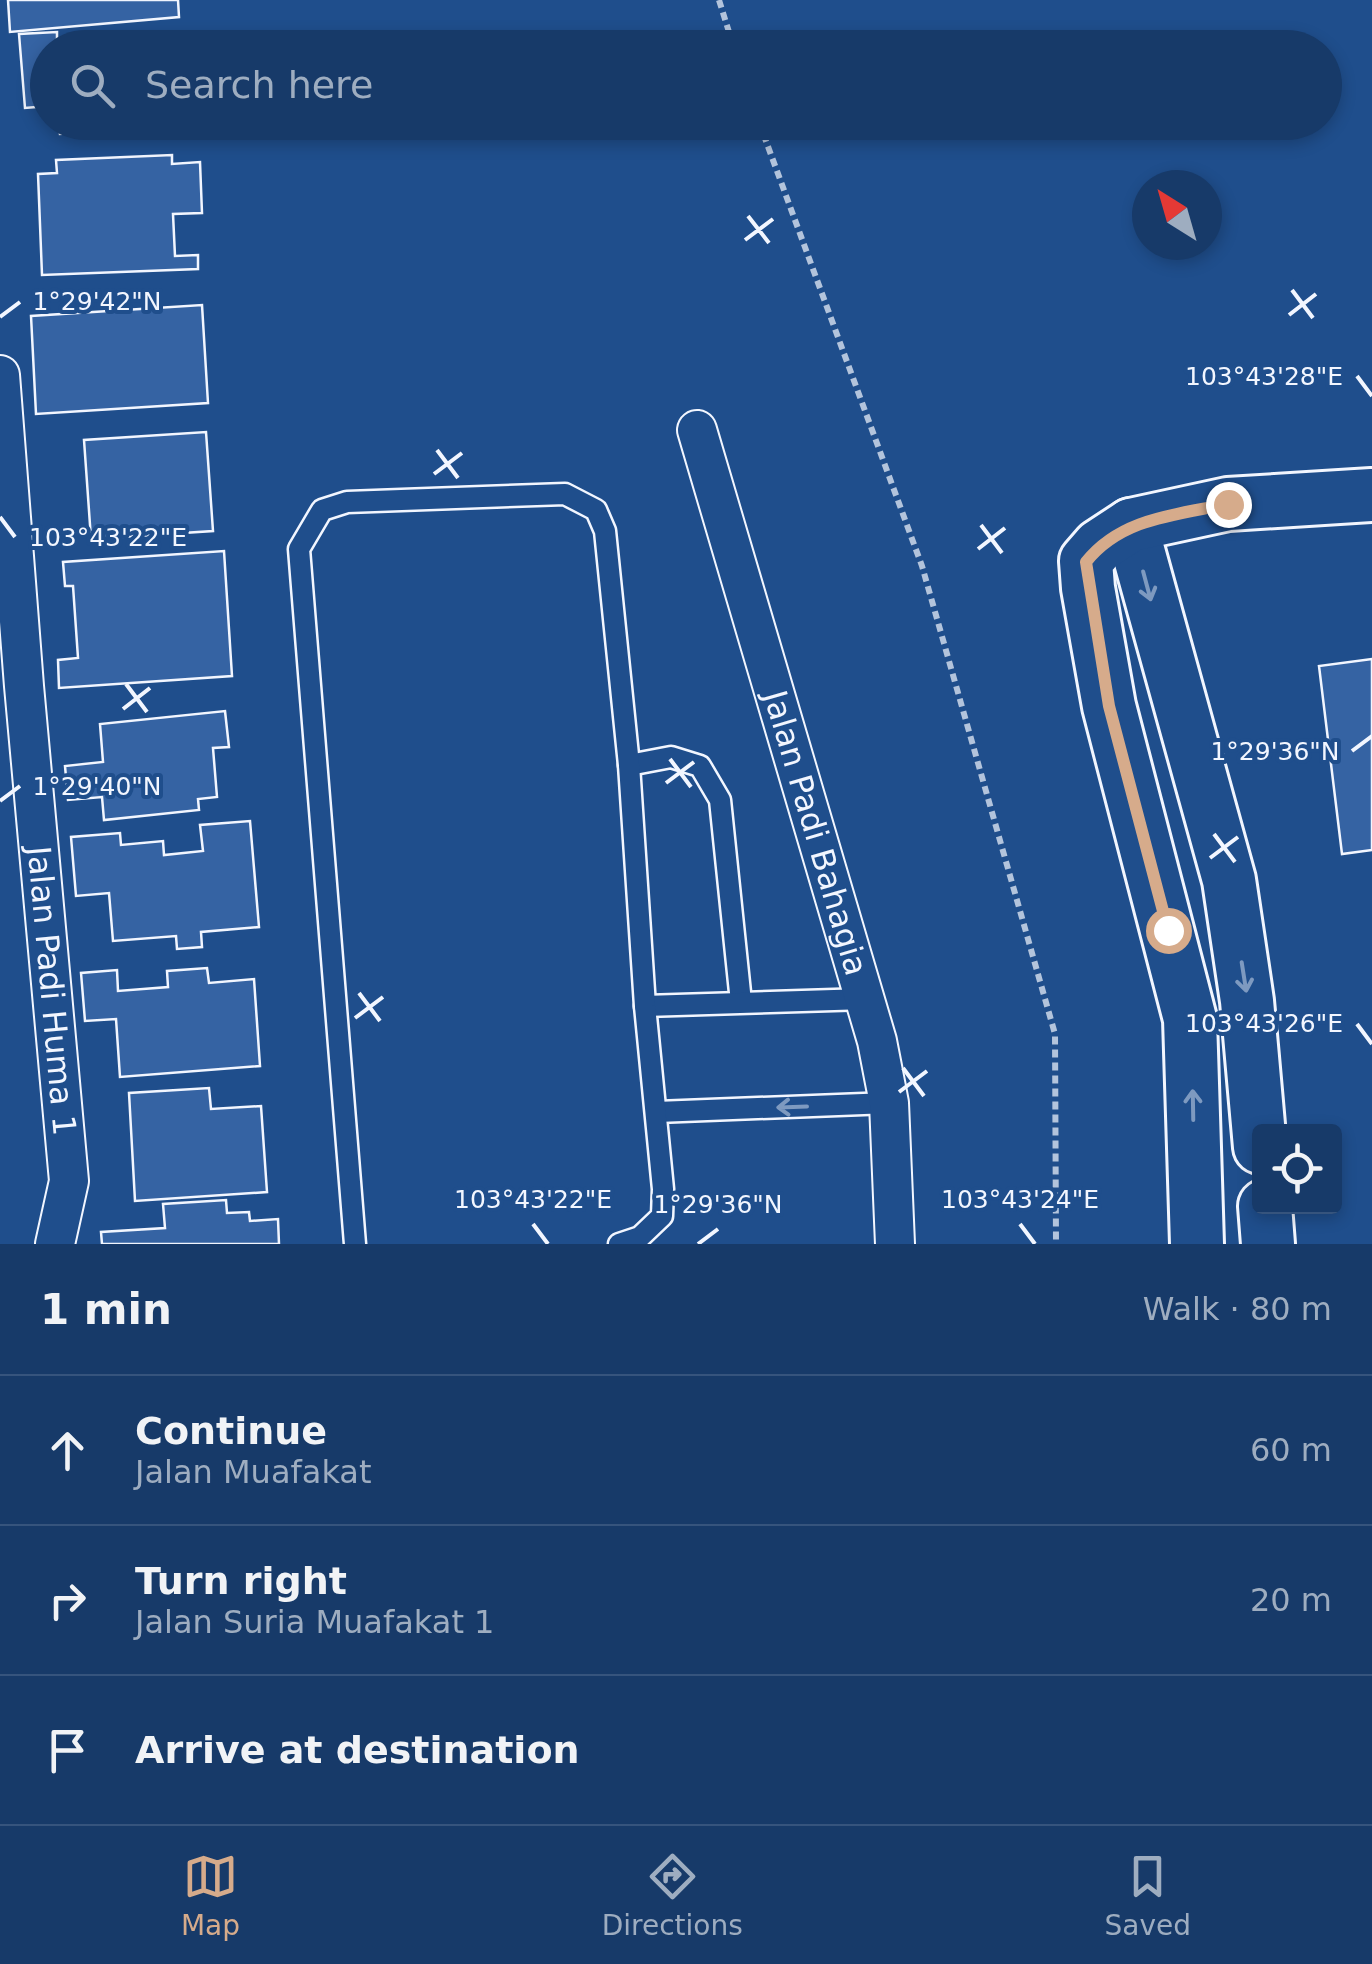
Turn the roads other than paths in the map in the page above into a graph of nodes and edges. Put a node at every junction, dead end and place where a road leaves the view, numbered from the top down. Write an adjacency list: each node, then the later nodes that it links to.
1 (0, 374): 5 (street, Jalan Padi Huma 1)
2 (696, 430): 7 (street, Jalan Padi Bahagia)
3 (1372, 496): 4 (street)
4 (1131, 525): 12 (street, one-way to 12); 18 (street, one-way to 4)
5 (12, 686): 14 (street, Jalan Padi Huma 1)
6 (630, 765): 8 (lane); 9 (lane); 15 (lane)
7 (866, 999): 8 (lane); 10 (street, Jalan Padi Bahagia)
8 (740, 1002): 9 (lane)
9 (645, 1006): 11 (lane)
10 (889, 1103): 11 (lane, one-way to 11); 17 (street, Jalan Padi Bahagia)
11 (657, 1112): 16 (lane)
12 (1258, 1124)
13 (1265, 1214): 19 (street)
14 (55, 1244)
15 (356, 1244)
16 (619, 1244)
17 (895, 1244)
18 (1197, 1244)
19 (1268, 1244)

